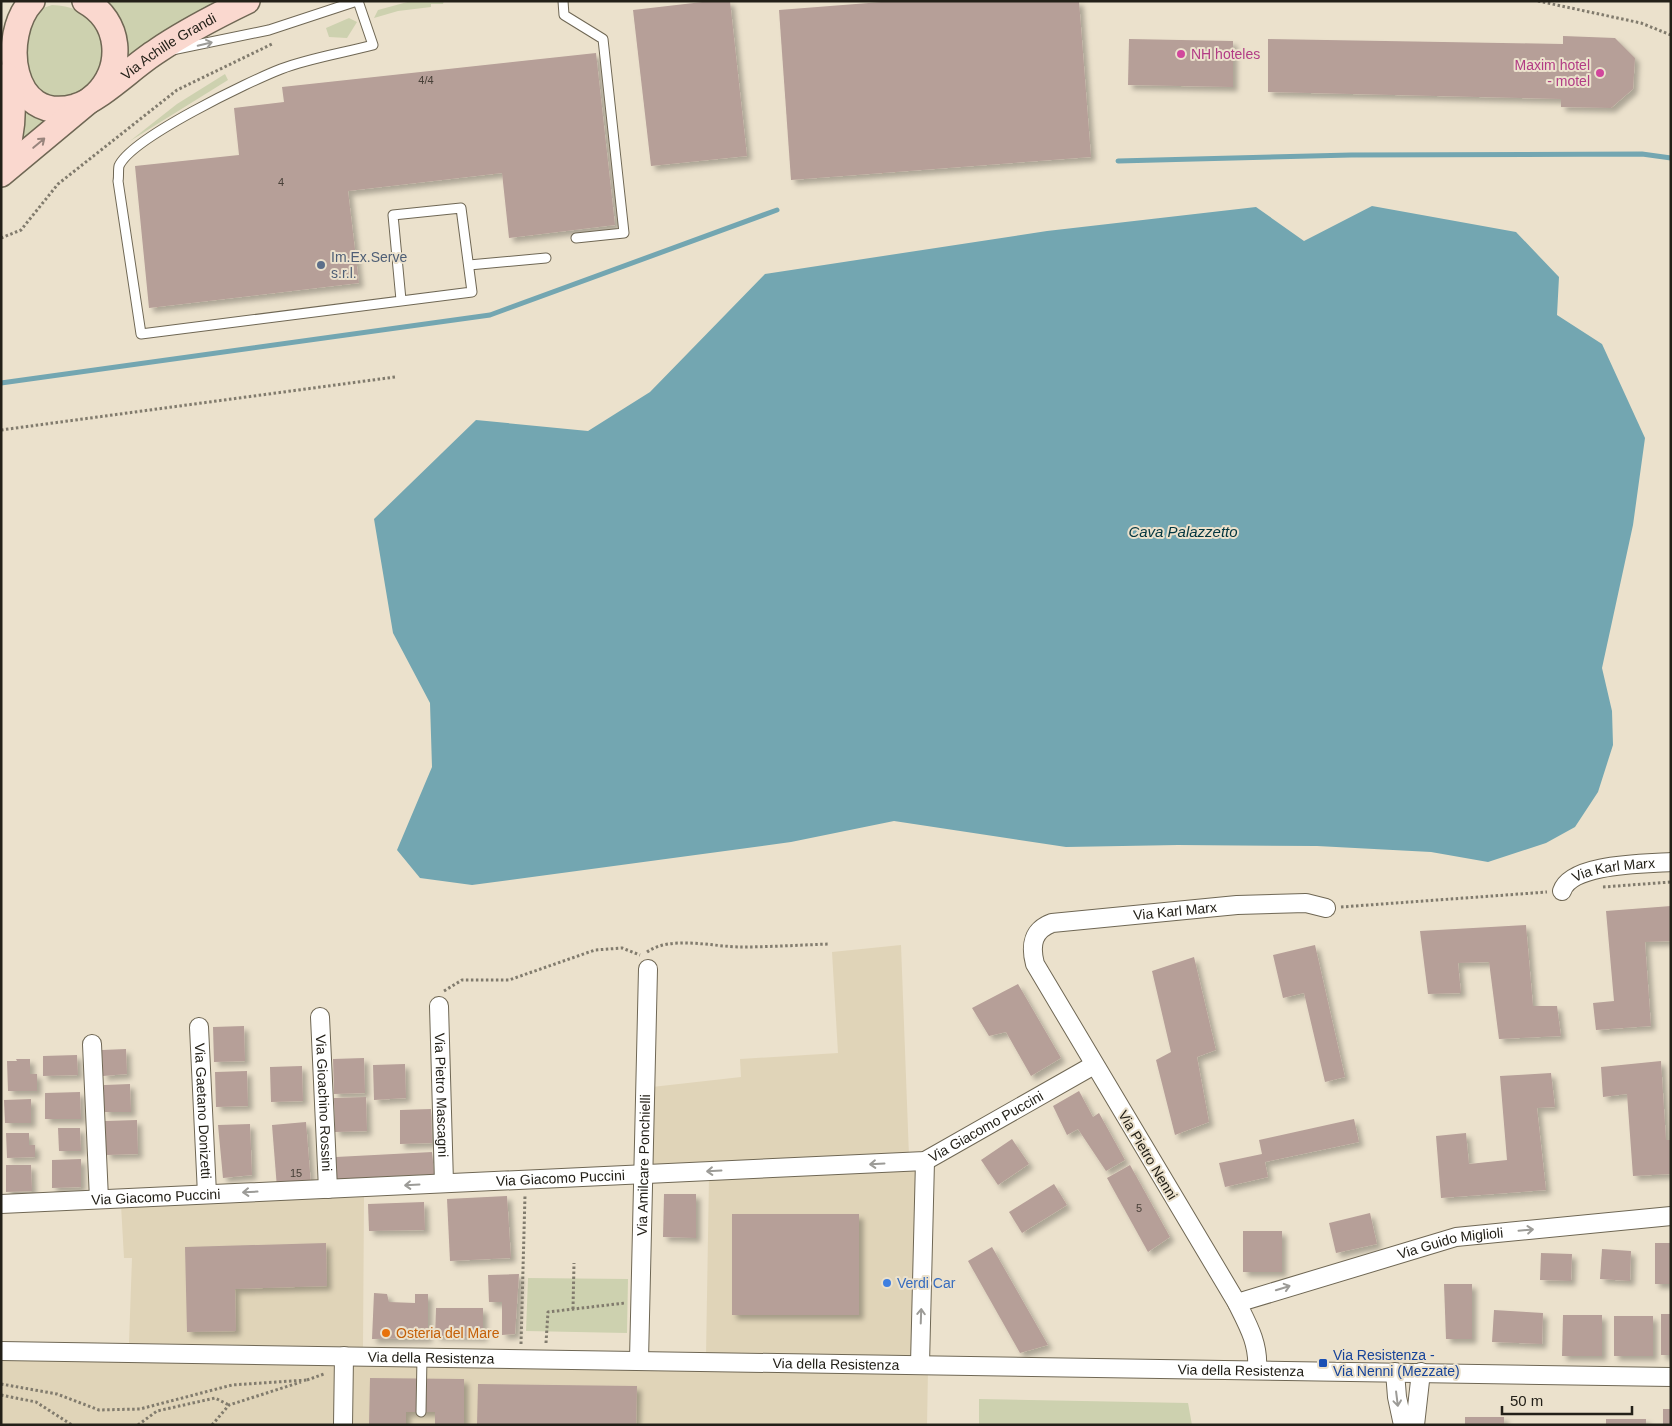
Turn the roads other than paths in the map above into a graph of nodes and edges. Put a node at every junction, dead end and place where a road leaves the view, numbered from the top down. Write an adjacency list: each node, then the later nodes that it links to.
1 (32, 1): 7 (main road, Via Achille Grandi)
2 (85, 1): 8 (main road, Via Achille Grandi)
3 (247, 1): 6 (main road, Via Achille Grandi)
4 (358, 1): 6 (lane, one-way to 4); 13 (lane)
5 (563, 1): 10 (lane)
6 (157, 51): 8 (main road, Via Achille Grandi)
7 (5, 72): 8 (main road, Via Achille Grandi); 9 (main road)
8 (94, 96): 9 (main road, one-way to 8)
9 (1, 172)
10 (576, 238)
11 (546, 258): 12 (lane)
12 (469, 265): 13 (lane); 13 (lane)
13 (401, 300)
14 (1671, 862): 15 (street, Via Karl Marx)
15 (1562, 891)
16 (1326, 908): 17 (street, Via Karl Marx)
17 (1033, 942): 23 (street, Via Pietro Nenni)
18 (648, 969): 25 (street, Via Amilcare Ponchielli)
19 (439, 1006): 26 (street, Via Pietro Mascagni)
20 (320, 1017): 27 (street, Via Gioachino Rossini)
21 (199, 1026): 28 (street, Via Gaetano Donizetti)
22 (92, 1044): 29 (street)
23 (1094, 1065): 24 (street, Via Giacomo Puccini); 32 (street, Via Pietro Nenni)
24 (926, 1162): 25 (street, Via Giacomo Puccini, one-way to 25); 37 (street, one-way to 24)
25 (643, 1174): 26 (street, Via Giacomo Puccini); 35 (street, Via Amilcare Ponchielli)
26 (444, 1183): 27 (street, Via Giacomo Puccini, one-way to 27)
27 (328, 1189): 28 (street, Via Giacomo Puccini, one-way to 28)
28 (207, 1194): 29 (street, Via Giacomo Puccini)
29 (99, 1199): 30 (street, Via Giacomo Puccini)
30 (1, 1204)
31 (1671, 1216): 32 (street, Via Guido Miglioli, one-way to 31)
32 (1237, 1303): 38 (street, Via Pietro Nenni)
33 (1, 1351): 36 (street, Via della Resistenza)
34 (422, 1357): 35 (street, Via della Resistenza); 36 (street, Via della Resistenza); 42 (lane)
35 (640, 1360): 37 (street, Via della Resistenza)
36 (344, 1362): 43 (street)
37 (920, 1364): 38 (street, Via della Resistenza)
38 (1257, 1369): 39 (street, Via della Resistenza)
39 (1395, 1372): 40 (street, Via della Resistenza); 44 (street, one-way to 44)
40 (1421, 1372): 41 (street, Via della Resistenza); 45 (street)
41 (1671, 1377)
42 (421, 1412)
43 (343, 1425)
44 (1403, 1425)
45 (1415, 1425)

